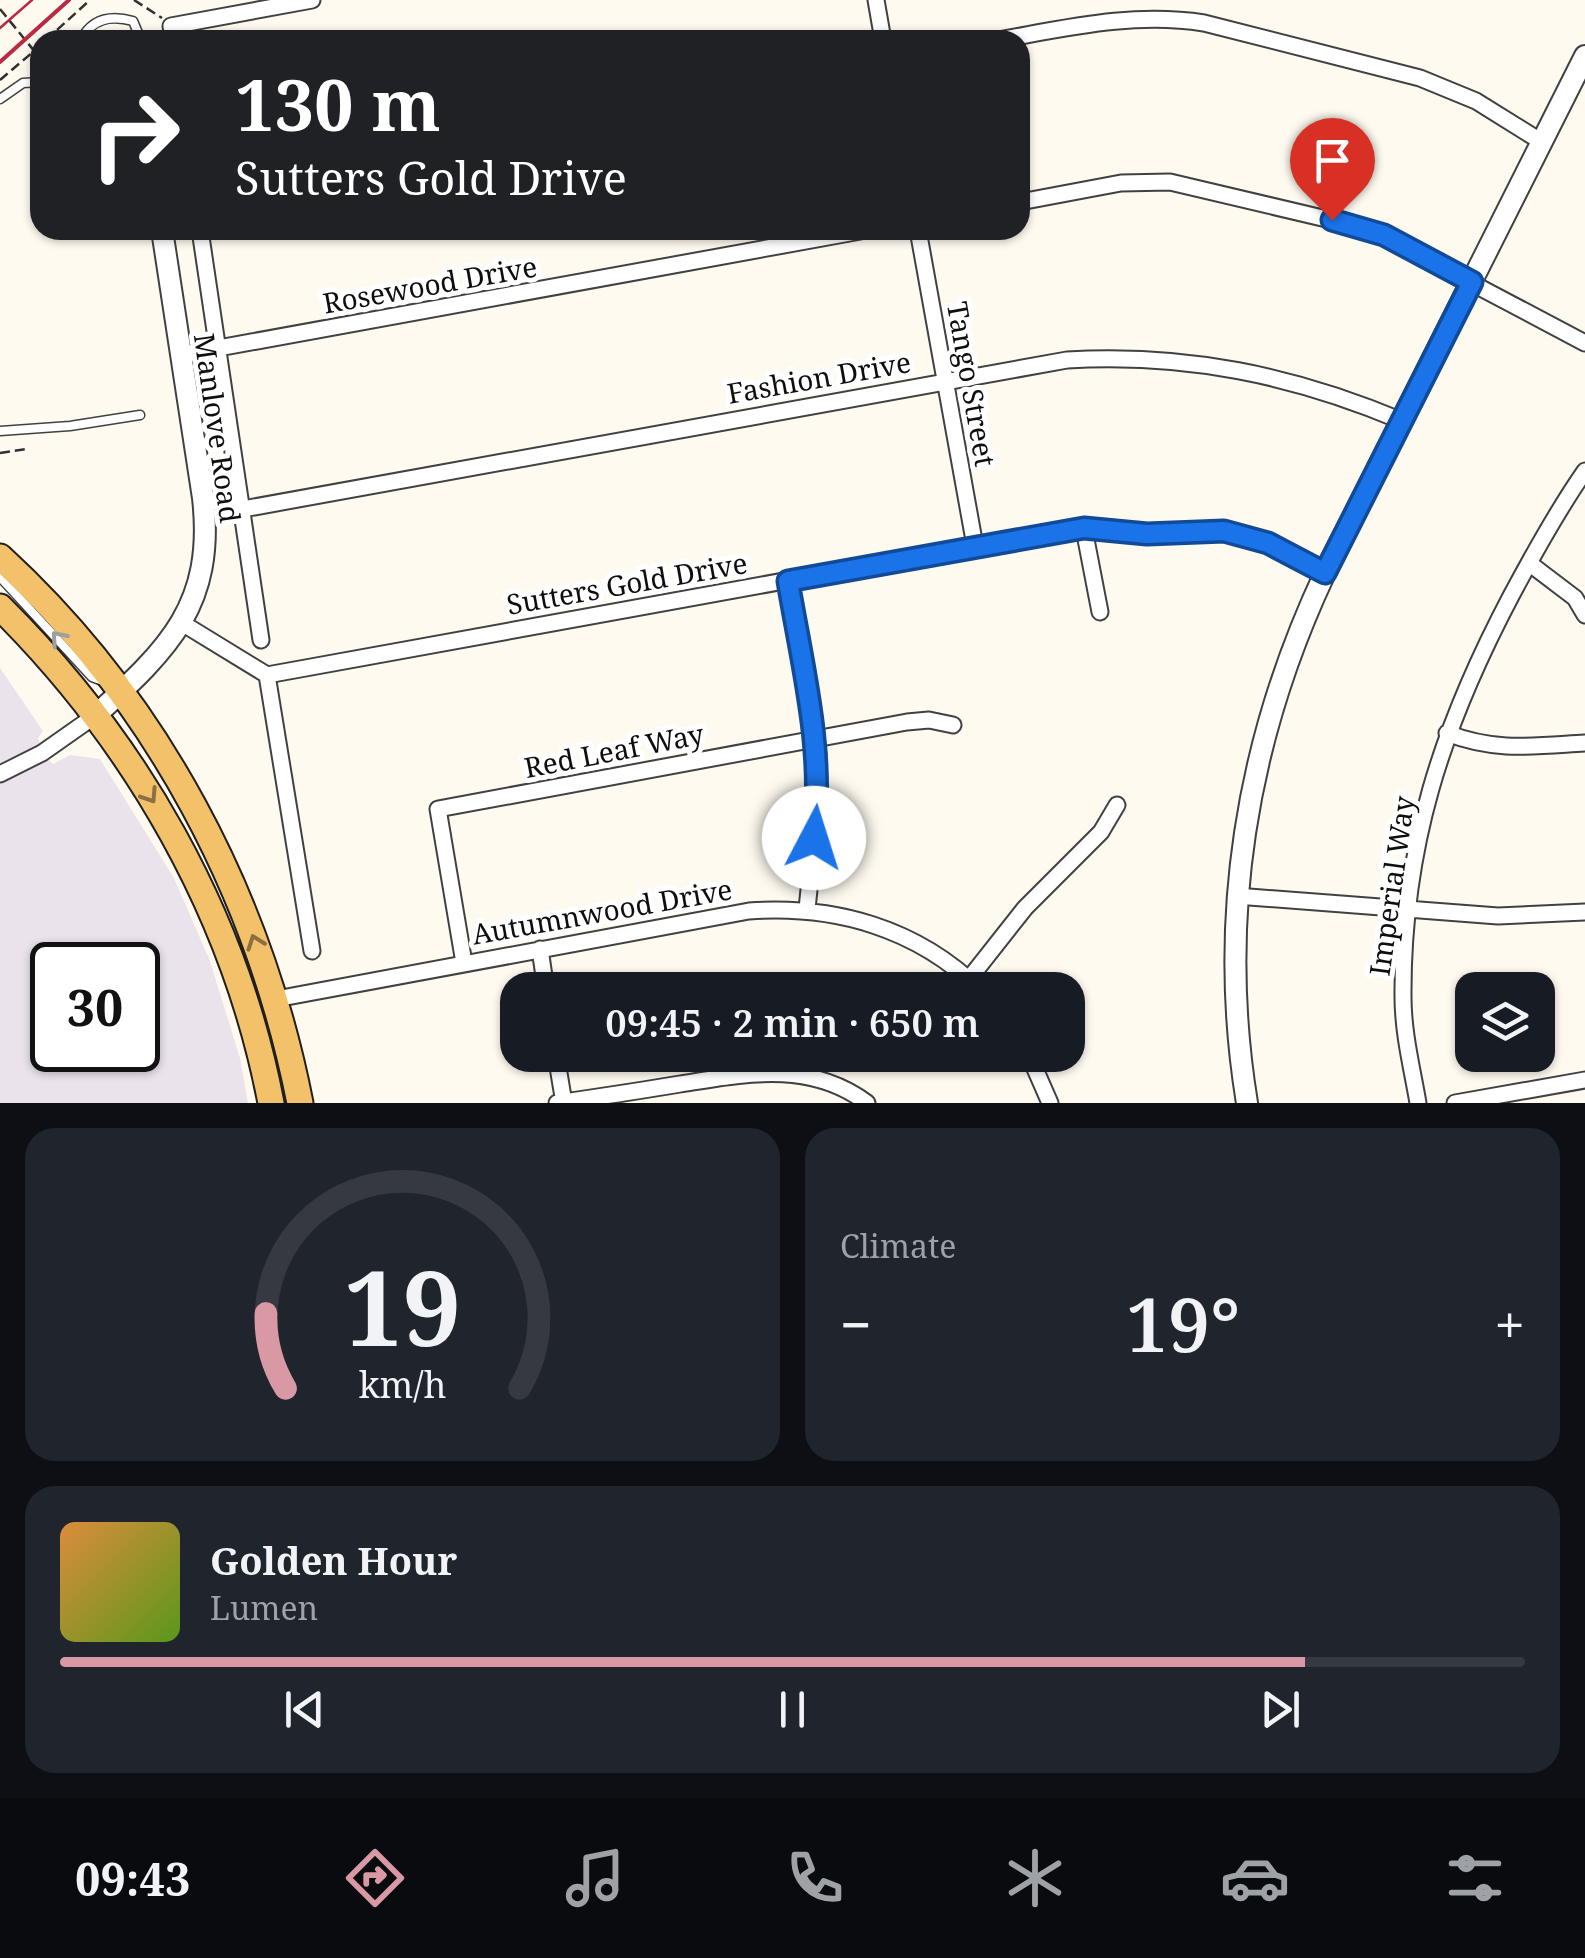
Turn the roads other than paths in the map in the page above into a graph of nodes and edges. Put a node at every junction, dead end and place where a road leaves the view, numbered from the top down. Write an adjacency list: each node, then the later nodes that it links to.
1 (312, 0): 5 (street)
2 (876, 0): 6 (street)
3 (86, 30): 4 (lane)
4 (137, 30)
5 (185, 30)
6 (882, 30)
7 (1030, 35): 11 (street)
8 (1585, 56): 11 (street)
9 (30, 83): 10 (lane)
10 (0, 98)
11 (1542, 142): 17 (street)
12 (1030, 200): 17 (street)
13 (163, 240): 20 (street, Manlove Road)
14 (201, 240): 19 (street, Manlove Road)
15 (811, 240): 19 (street, Rosewood Drive)
16 (920, 240): 21 (street, Tango Street)
17 (1472, 282): 18 (street); 23 (street)
18 (1585, 343)
19 (216, 349): 20 (street, Rosewood Drive); 26 (street, Manlove Road)
20 (180, 355): 37 (street, Manlove Road)
21 (946, 380): 23 (street, Fashion Drive); 26 (street, Fashion Drive); 28 (street, Tango Street)
22 (140, 415): 24 (lane)
23 (1402, 421): 31 (street)
24 (0, 431)
25 (1585, 471): 30 (street, Imperial Way)
26 (243, 509): 38 (street, Manlove Road)
27 (1084, 528): 28 (street, Sutters Gold Drive); 31 (street, Sutters Gold Drive); 35 (street)
28 (976, 546): 33 (street, Sutters Gold Drive)
29 (0, 557): 40 (main road)
30 (1528, 564): 36 (street); 43 (street, Imperial Way)
31 (1325, 573): 48 (street)
32 (0, 577): 40 (lane, one-way to 32)
33 (788, 581): 39 (street, Sutters Gold Drive); 44 (street)
34 (0, 607): 41 (main road)
35 (1100, 612)
36 (1585, 616)
37 (182, 623): 39 (street); 40 (street, Manlove Road)
38 (261, 640)
39 (267, 675): 53 (street)
40 (122, 691): 41 (street, Manlove Road); 58 (main road, one-way to 40)
41 (96, 715): 46 (street); 62 (main road, one-way to 62)
42 (954, 725): 44 (street, Red Leaf Way)
43 (1447, 733): 45 (street); 49 (street, Imperial Way)
44 (816, 739): 50 (street); 54 (street, Red Leaf Way)
45 (1585, 743)
46 (0, 774)
47 (1117, 805): 57 (street)
48 (1236, 896): 49 (street); 67 (street)
49 (1410, 909): 51 (street); 68 (street, Imperial Way)
50 (806, 910): 52 (street, Autumnwood Drive); 56 (street, Autumnwood Drive)
51 (1585, 912)
52 (540, 949): 54 (street, Autumnwood Drive); 55 (street)
53 (312, 951)
54 (464, 963): 58 (street, Autumnwood Drive)
55 (543, 972)
56 (958, 972)
57 (983, 972)
58 (276, 999): 63 (main road)
59 (558, 1072): 64 (street)
60 (1036, 1072): 66 (street)
61 (1585, 1080): 69 (street)
62 (270, 1103)
63 (300, 1103)
64 (561, 1103): 65 (street)
65 (867, 1103)
66 (1050, 1103)
67 (1247, 1103)
68 (1418, 1103)
69 (1456, 1103)

